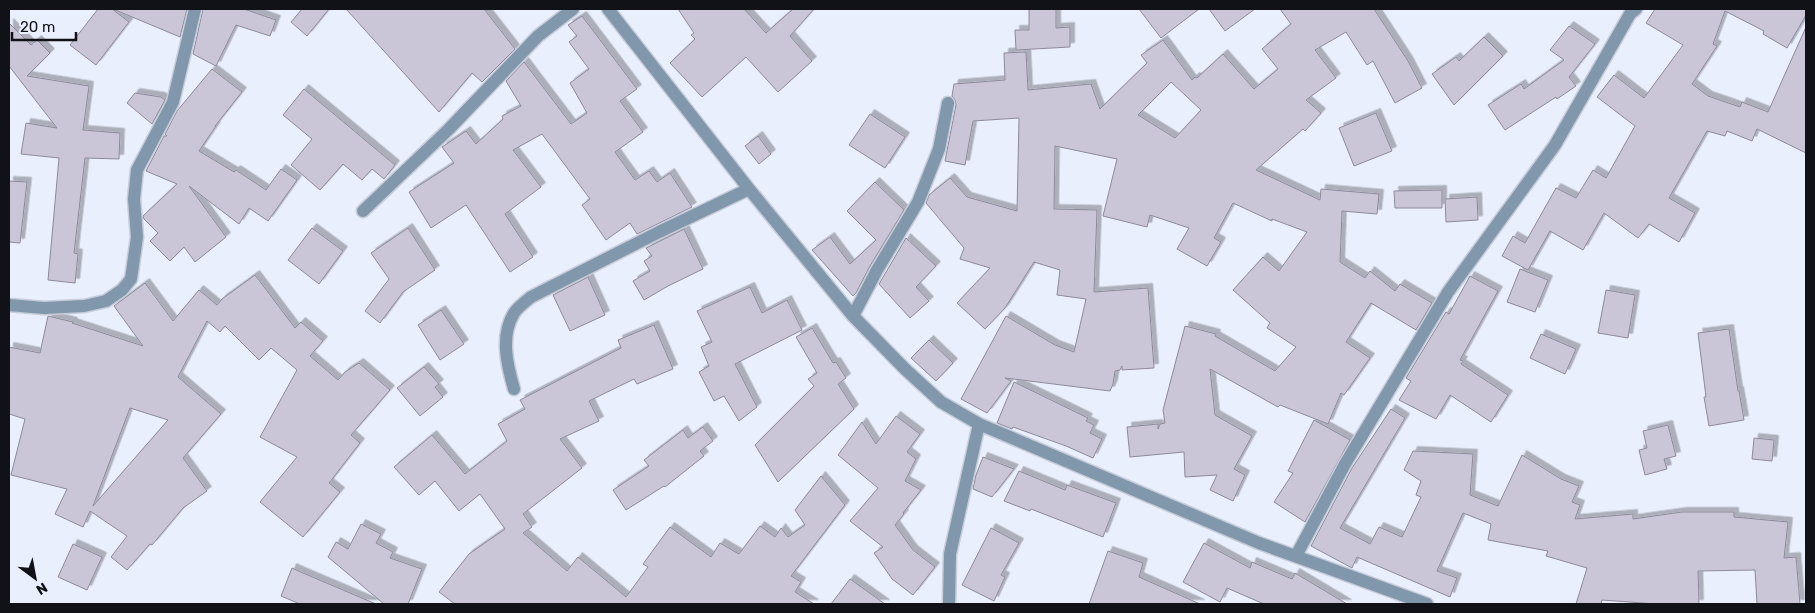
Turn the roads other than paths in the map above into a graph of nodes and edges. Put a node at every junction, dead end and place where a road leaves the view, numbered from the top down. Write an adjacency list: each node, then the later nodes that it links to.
1 (195, 9): 8 (street)
2 (573, 9): 7 (street)
3 (608, 9): 6 (street)
4 (1636, 9): 12 (street)
5 (948, 103): 9 (street)
6 (749, 189): 9 (street); 10 (street)
7 (363, 211)
8 (9, 305)
9 (852, 316): 11 (street)
10 (514, 389)
11 (979, 424): 12 (street); 13 (street)
12 (1296, 556): 14 (street)
13 (949, 604)
14 (1427, 604)

